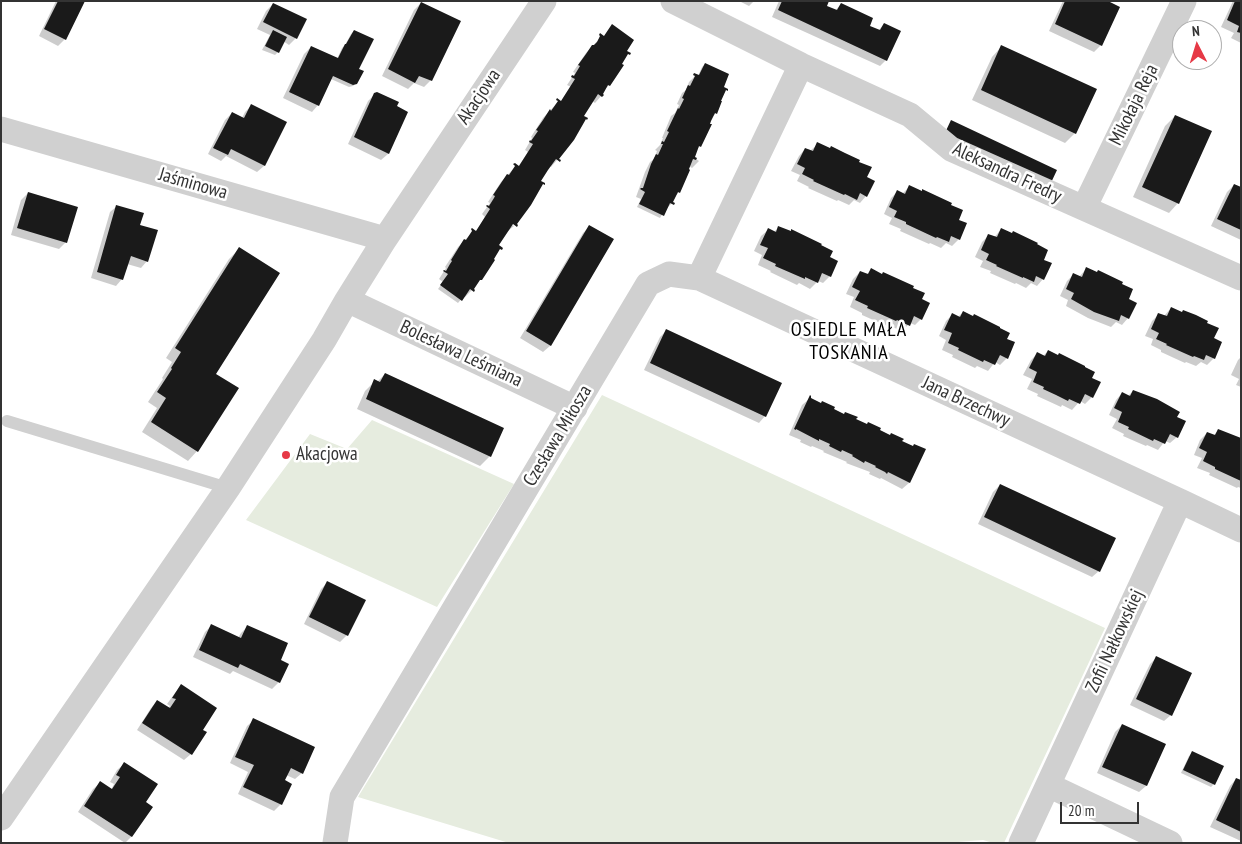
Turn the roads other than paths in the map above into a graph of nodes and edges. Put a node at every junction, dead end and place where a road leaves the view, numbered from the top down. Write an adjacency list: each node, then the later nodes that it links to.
1 (544, 1): 7 (street, Akacjowa)
2 (673, 1): 4 (street, Aleksandra Fredry)
3 (1184, 1): 6 (street, Mikołaja Reja)
4 (801, 65): 6 (street, Aleksandra Fredry); 8 (street)
5 (1, 129): 7 (street, Jaśminowa)
6 (1084, 208): 9 (street, Aleksandra Fredry)
7 (384, 239): 10 (street, Akacjowa)
8 (698, 278): 11 (street, Czesława Miłosza); 14 (street, Jana Brzechwy)
9 (1241, 278)
10 (347, 300): 11 (street, Bolesława Leśmiana); 13 (street, Akacjowa)
11 (575, 408): 18 (street, Czesława Miłosza)
12 (7, 421): 13 (lane)
13 (228, 488): 17 (street, Akacjowa)
14 (1180, 501): 15 (street); 16 (street, Zofii Nałkowskiej)
15 (1241, 530)
16 (1048, 784): 19 (street, Zofii Nałkowskiej); 20 (street)
17 (1, 818)
18 (335, 843)
19 (1021, 843)
20 (1170, 843)

